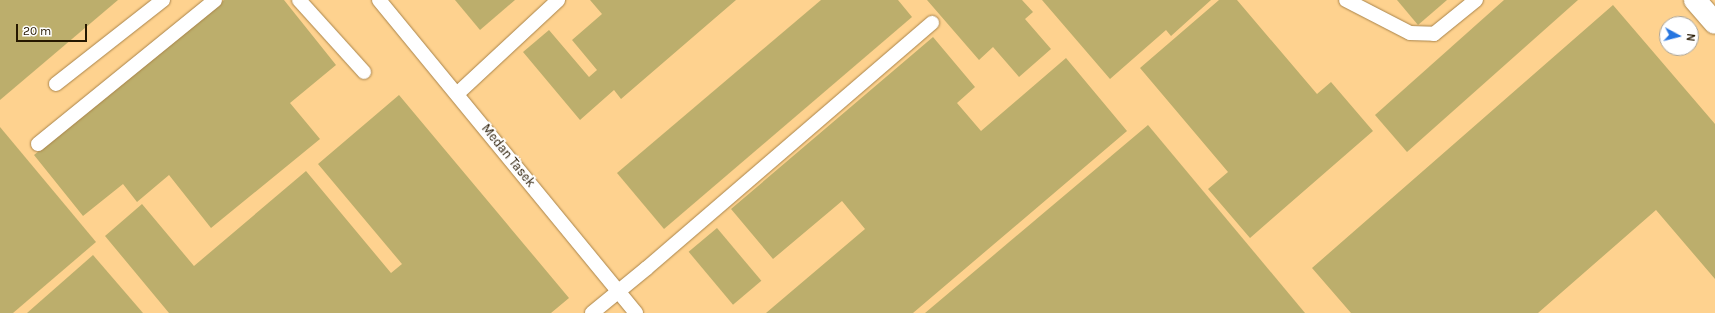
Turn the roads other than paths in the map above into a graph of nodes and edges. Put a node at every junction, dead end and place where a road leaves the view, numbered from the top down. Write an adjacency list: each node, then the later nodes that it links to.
1 (163, 0): 12 (lane)
2 (215, 0): 14 (lane)
3 (299, 0): 11 (lane)
4 (379, 0): 13 (lane, Medan Tasek)
5 (558, 0): 13 (lane)
6 (1346, 0): 7 (lane)
7 (1476, 0)
8 (1695, 0): 10 (street)
9 (932, 23): 15 (lane)
10 (1715, 23)
11 (364, 72)
12 (56, 84)
13 (457, 94): 15 (lane, Medan Tasek)
14 (38, 144)
15 (618, 290): 16 (lane); 17 (lane, Medan Tasek)
16 (592, 313)
17 (636, 313)

